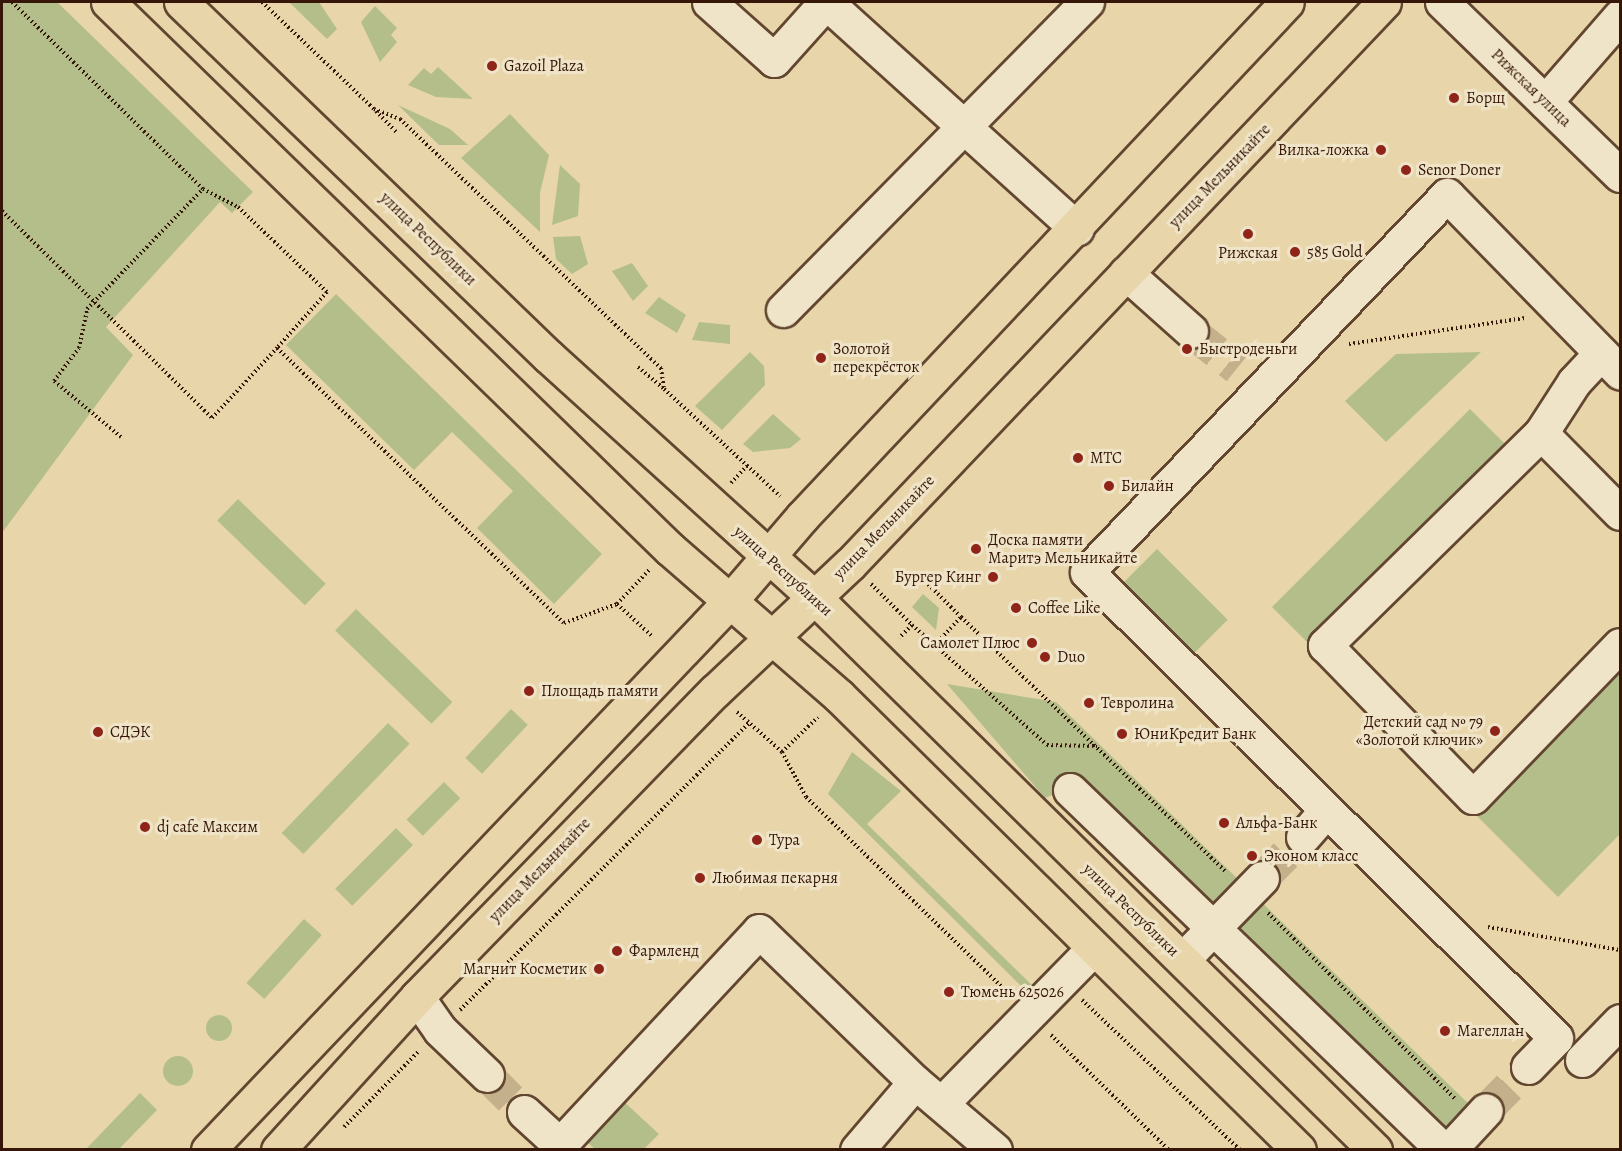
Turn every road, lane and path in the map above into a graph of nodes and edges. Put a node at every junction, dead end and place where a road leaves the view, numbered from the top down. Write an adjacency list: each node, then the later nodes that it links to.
1 (12, 2): 16 (path)
2 (108, 2): 36 (main road)
3 (181, 2): 33 (main road, улица Республики)
4 (262, 2): 12 (path)
5 (708, 2): 13 (street)
6 (1087, 2): 13 (street)
7 (1287, 2): 18 (main road)
8 (1384, 2): 19 (main road, улица Мельникайте)
9 (1442, 2): 11 (street, Рижская улица)
10 (1620, 16): 11 (street)
11 (1545, 102): 15 (street, Рижская улица)
12 (374, 109): 14 (path); 28 (path)
13 (966, 126): 18 (street); 21 (street)
14 (396, 132)
15 (1620, 175)
16 (203, 189): 20 (path); 25 (path)
17 (2, 211): 20 (path)
18 (1077, 230): 33 (main road)
19 (1126, 273): 23 (street); 35 (main road, улица Мельникайте)
20 (95, 302): 25 (path); 30 (path)
21 (783, 310)
22 (1564, 312): 24 (path); 26 (street); 58 (street)
23 (1191, 330)
24 (1341, 345)
25 (278, 348): 37 (path)
26 (1611, 362): 29 (street)
27 (639, 367): 28 (path)
28 (664, 389): 31 (path)
29 (1541, 433): 32 (street); 41 (street)
30 (121, 437)
31 (747, 466)
32 (1620, 513)
33 (766, 556): 35 (main road, улица Республики); 36 (main road)
34 (925, 581): 40 (path)
35 (814, 597): 39 (main road, улица Мельникайте); 51 (main road, улица Республики)
36 (730, 600): 39 (main road); 66 (main road)
37 (617, 604)
38 (912, 625): 40 (path)
39 (771, 637): 49 (main road); 53 (main road, улица Мельникайте)
40 (935, 645): 43 (path)
41 (1620, 645)
42 (749, 723): 56 (path)
43 (1097, 746)
44 (783, 752): 54 (path)
45 (1070, 790): 48 (street)
46 (1262, 878): 48 (street)
47 (1479, 925): 50 (path)
48 (1215, 928): 51 (street); 74 (street)
49 (1093, 949): 52 (street); 72 (main road)
50 (1620, 950)
51 (1183, 959): 73 (main road, улица Республики)
52 (1062, 981): 54 (street); 71 (path)
53 (417, 997): 56 (street); 67 (main road, улица Мельникайте)
54 (1030, 1014): 61 (street); 70 (path)
55 (1620, 1021): 57 (street)
56 (440, 1030): 59 (street); 64 (path)
57 (1582, 1060)
58 (1528, 1066)
59 (487, 1076)
60 (915, 1082): 61 (street); 65 (street); 68 (street)
61 (942, 1103): 69 (street)
62 (1486, 1110): 75 (street)
63 (524, 1112): 65 (street)
64 (337, 1134)
65 (557, 1147)
66 (208, 1149)
67 (278, 1149)
68 (857, 1149)
69 (995, 1149)
70 (1169, 1149)
71 (1240, 1149)
72 (1299, 1149)
73 (1375, 1149)
74 (1443, 1149)
75 (1449, 1149)

